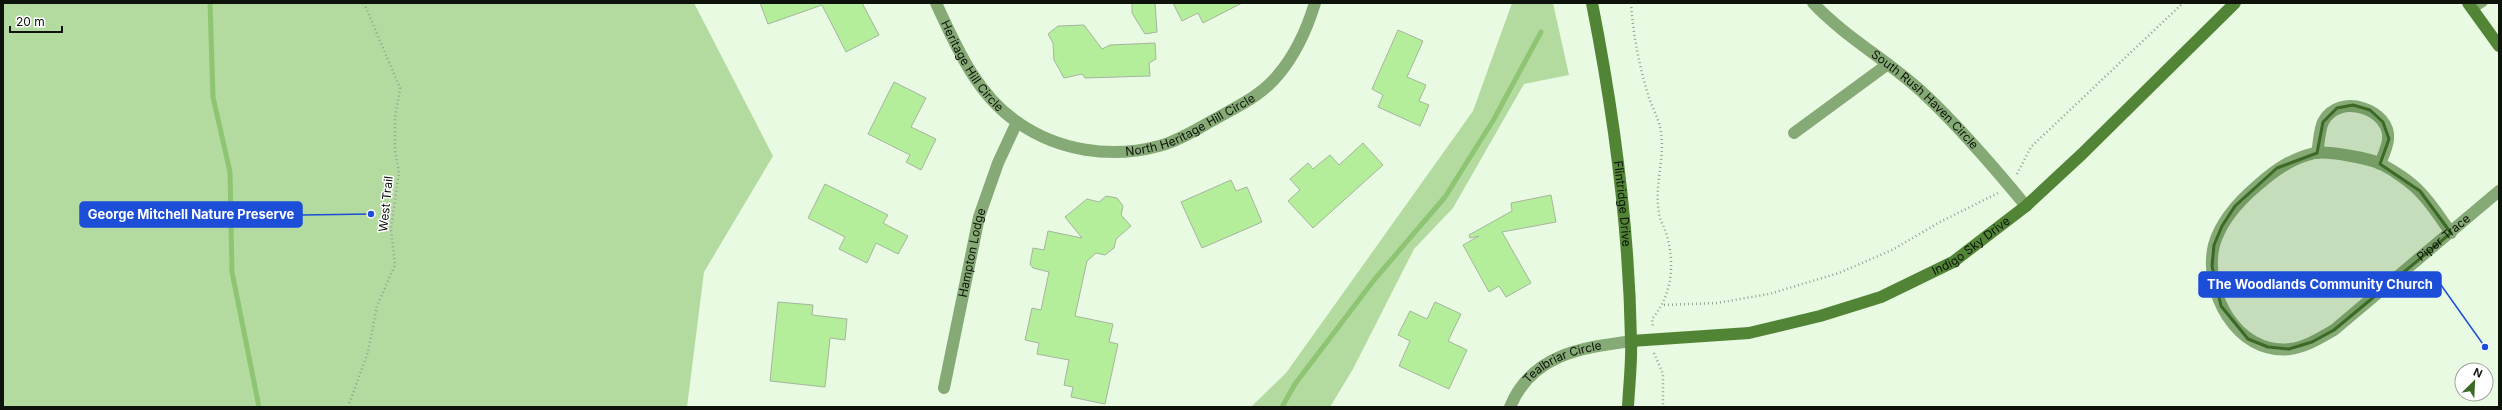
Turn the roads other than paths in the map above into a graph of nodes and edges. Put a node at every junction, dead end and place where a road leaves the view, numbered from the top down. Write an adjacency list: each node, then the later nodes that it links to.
1 (936, 3): 10 (street, Heritage Hill Circle)
2 (1315, 3): 10 (street, North Heritage Hill Circle)
3 (1592, 3): 17 (street, Flintridge Drive)
4 (1813, 3): 9 (street, South Rush Haven Circle)
5 (2234, 3): 15 (street, Indigo Sky Drive)
6 (2484, 3): 7 (lane)
7 (2470, 6): 8 (street)
8 (2499, 46)
9 (1888, 64): 11 (street); 15 (street, South Rush Haven Circle)
10 (1017, 122): 18 (street, Hampton Lodge)
11 (1794, 133)
12 (2317, 153): 13 (street); 13 (street); 16 (street, Piper Trace)
13 (2380, 164): 16 (street)
14 (2499, 191): 16 (street, Piper Trace)
15 (2026, 206): 17 (street, Indigo Sky Drive)
16 (2451, 233)
17 (1631, 341): 19 (street, Tealbriar Circle); 20 (street, Flintridge Drive)
18 (944, 388)
19 (1510, 407)
20 (1628, 407)

